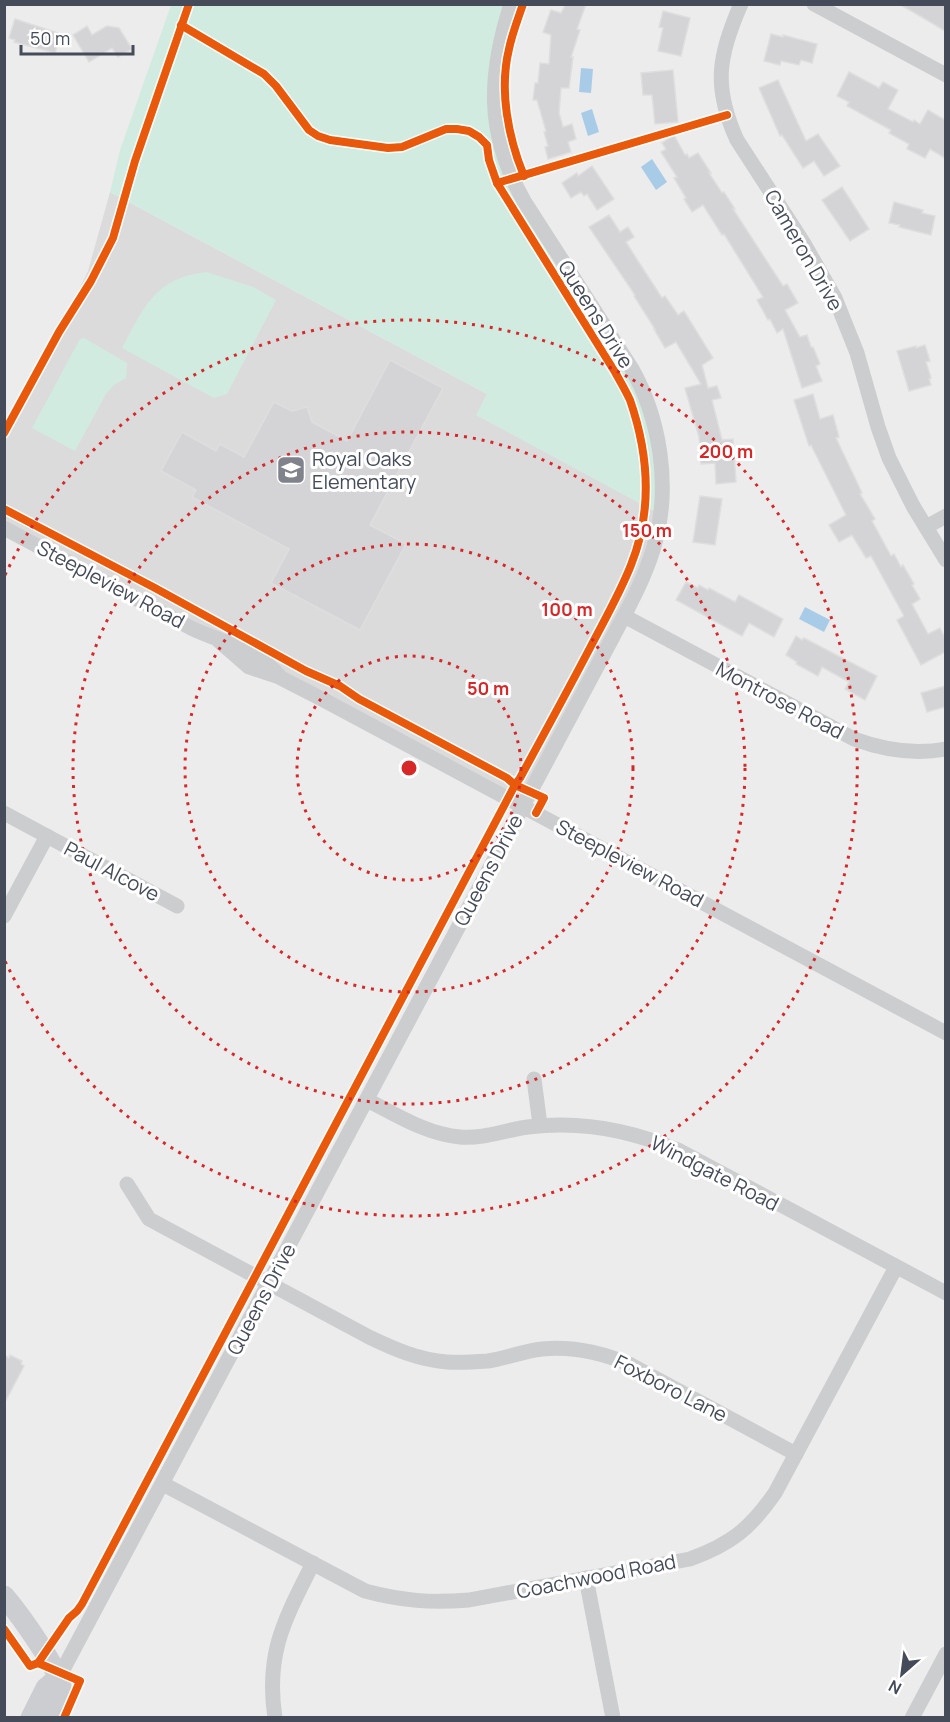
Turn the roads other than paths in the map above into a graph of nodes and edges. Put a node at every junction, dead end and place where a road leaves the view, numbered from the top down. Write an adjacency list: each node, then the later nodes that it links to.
1 (511, 4): 9 (street, Queens Drive)
2 (741, 4): 6 (street, Cameron Drive)
3 (814, 4): 4 (street)
4 (945, 75)
5 (945, 516): 6 (street)
6 (926, 527): 8 (street, Cameron Drive)
7 (4, 528): 11 (street, Steepleview Road)
8 (945, 560)
9 (624, 616): 10 (street, Montrose Road); 11 (street, Queens Drive)
10 (945, 749)
11 (522, 806): 16 (street, Steepleview Road); 18 (street, Queens Drive)
12 (4, 813): 13 (street, Paul Alcove)
13 (47, 836): 14 (street, Paul Alcove); 15 (street)
14 (177, 906)
15 (4, 916)
16 (945, 1033)
17 (534, 1079): 19 (street)
18 (367, 1100): 19 (street, Windgate Road); 22 (street, Queens Drive)
19 (540, 1125): 21 (street, Windgate Road)
20 (127, 1184): 22 (street, Foxboro Lane)
21 (896, 1267): 23 (street, Windgate Road); 24 (street, Coachwood Road)
22 (268, 1283): 24 (street, Foxboro Lane); 25 (street, Queens Drive)
23 (945, 1293)
24 (796, 1454): 27 (street, Coachwood Road)
25 (163, 1484): 26 (street, Coachwood Road); 30 (street, Queens Drive)
26 (313, 1563): 27 (street, Coachwood Road); 33 (street)
27 (586, 1578): 34 (street)
28 (4, 1596): 30 (street)
29 (945, 1654): 35 (street)
30 (59, 1677): 31 (street, Queens Drive); 32 (street, Queens Drive)
31 (31, 1718)
32 (51, 1718)
33 (275, 1718)
34 (613, 1718)
35 (912, 1718)

